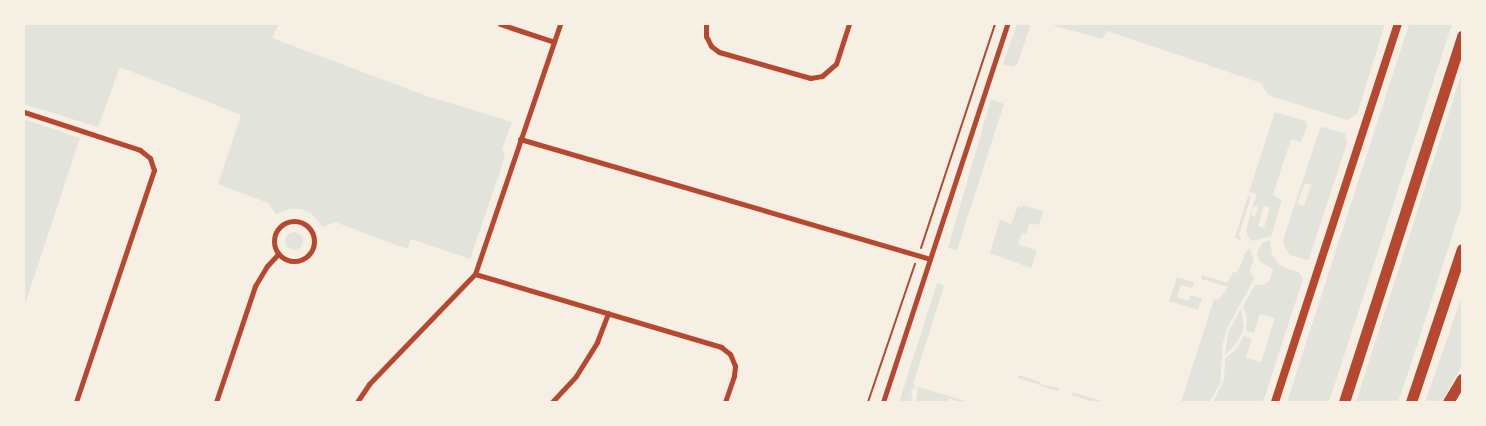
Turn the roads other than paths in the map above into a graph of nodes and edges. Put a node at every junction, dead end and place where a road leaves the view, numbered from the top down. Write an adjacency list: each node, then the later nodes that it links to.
1 (500, 24): 8 (street)
2 (560, 24): 8 (street)
3 (706, 24): 4 (street)
4 (849, 24)
5 (1007, 24): 13 (street)
6 (1398, 24): 23 (street)
7 (1462, 36): 24 (highway)
8 (554, 42): 10 (street)
9 (24, 112): 17 (street)
10 (520, 139): 13 (street); 14 (street)
11 (1462, 249): 25 (highway)
12 (278, 254): 12 (street); 18 (street)
13 (930, 259): 22 (street)
14 (475, 274): 15 (street); 19 (street)
15 (608, 313): 20 (street); 21 (street)
16 (1462, 380): 26 (highway)
17 (76, 402)
18 (216, 402)
19 (357, 402)
20 (552, 402)
21 (725, 402)
22 (883, 402)
23 (1275, 402)
24 (1344, 402)
25 (1411, 402)
26 (1448, 402)

